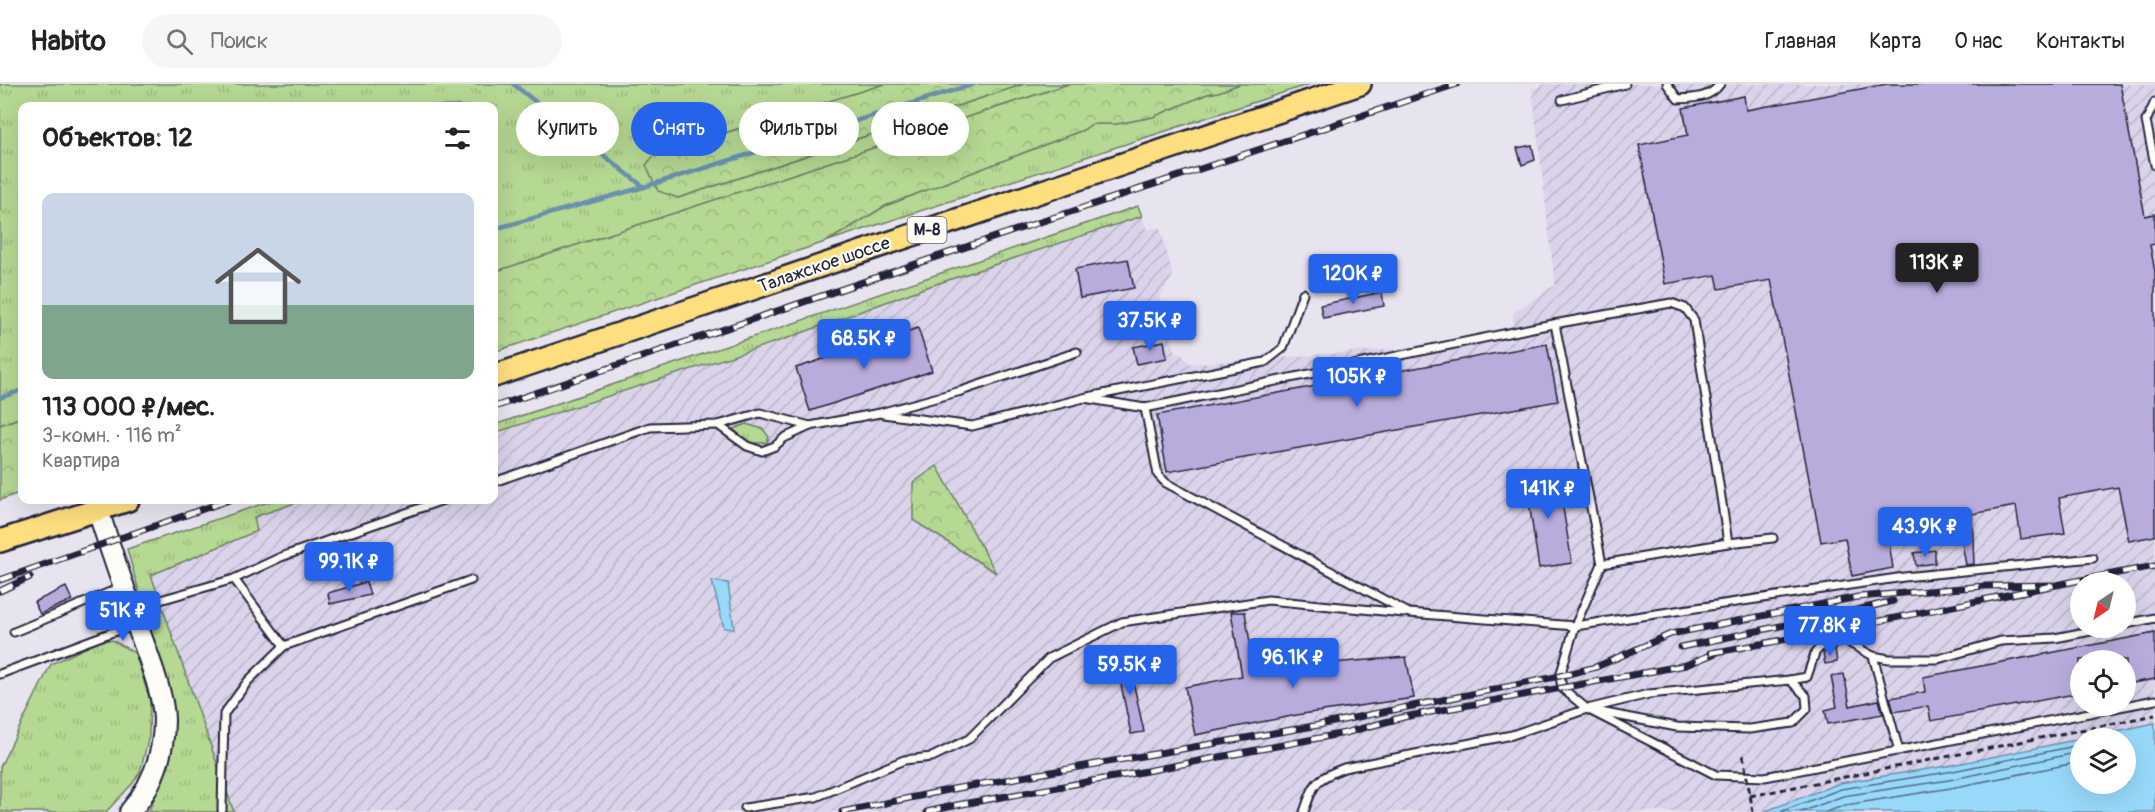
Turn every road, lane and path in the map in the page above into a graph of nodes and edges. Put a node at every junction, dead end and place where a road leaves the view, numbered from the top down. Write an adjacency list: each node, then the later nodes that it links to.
1 (1360, 84): 11 (main road, Талажское шоссе / М-8)
2 (1625, 84): 5 (lane)
3 (1666, 84): 4 (lane)
4 (1720, 84)
5 (1562, 100)
6 (2155, 102): 7 (lane)
7 (2155, 165)
8 (1303, 293): 12 (lane)
9 (1555, 324): 13 (lane); 23 (lane); 25 (lane)
10 (1077, 352): 14 (lane)
11 (498, 375)
12 (1084, 398): 13 (lane); 14 (lane)
13 (1145, 408): 29 (lane)
14 (880, 413): 16 (lane)
15 (718, 425): 16 (lane); 16 (lane); 17 (lane)
16 (810, 426)
17 (498, 481)
18 (116, 504): 20 (main road)
19 (432, 504): 26 (lane)
20 (98, 510): 22 (main road); 28 (street)
21 (1773, 538): 23 (lane)
22 (0, 541)
23 (1728, 543): 25 (lane)
24 (2093, 558): 33 (lane)
25 (1602, 564): 33 (lane)
26 (234, 579): 30 (lane); 36 (lane)
27 (471, 580): 36 (lane)
28 (123, 586): 30 (street); 34 (lane)
29 (1409, 614): 33 (lane); 46 (lane)
30 (134, 617): 38 (lane); 48 (street)
31 (2155, 618): 32 (lane)
32 (2136, 622)
33 (1575, 626): 41 (lane)
34 (14, 633)
35 (2070, 635): 37 (lane)
36 (284, 646): 47 (lane)
37 (1873, 656): 39 (lane); 43 (lane)
38 (0, 674)
39 (1790, 680): 41 (lane); 41 (lane)
40 (2155, 700): 43 (lane)
41 (1587, 709): 43 (lane); 49 (lane)
42 (2155, 715): 45 (path)
43 (1899, 751)
44 (1743, 755): 45 (path, bridge)
45 (1750, 796): 50 (path, bridge)
46 (745, 808)
47 (222, 810)
48 (130, 812)
49 (1304, 812)
50 (1753, 812)

